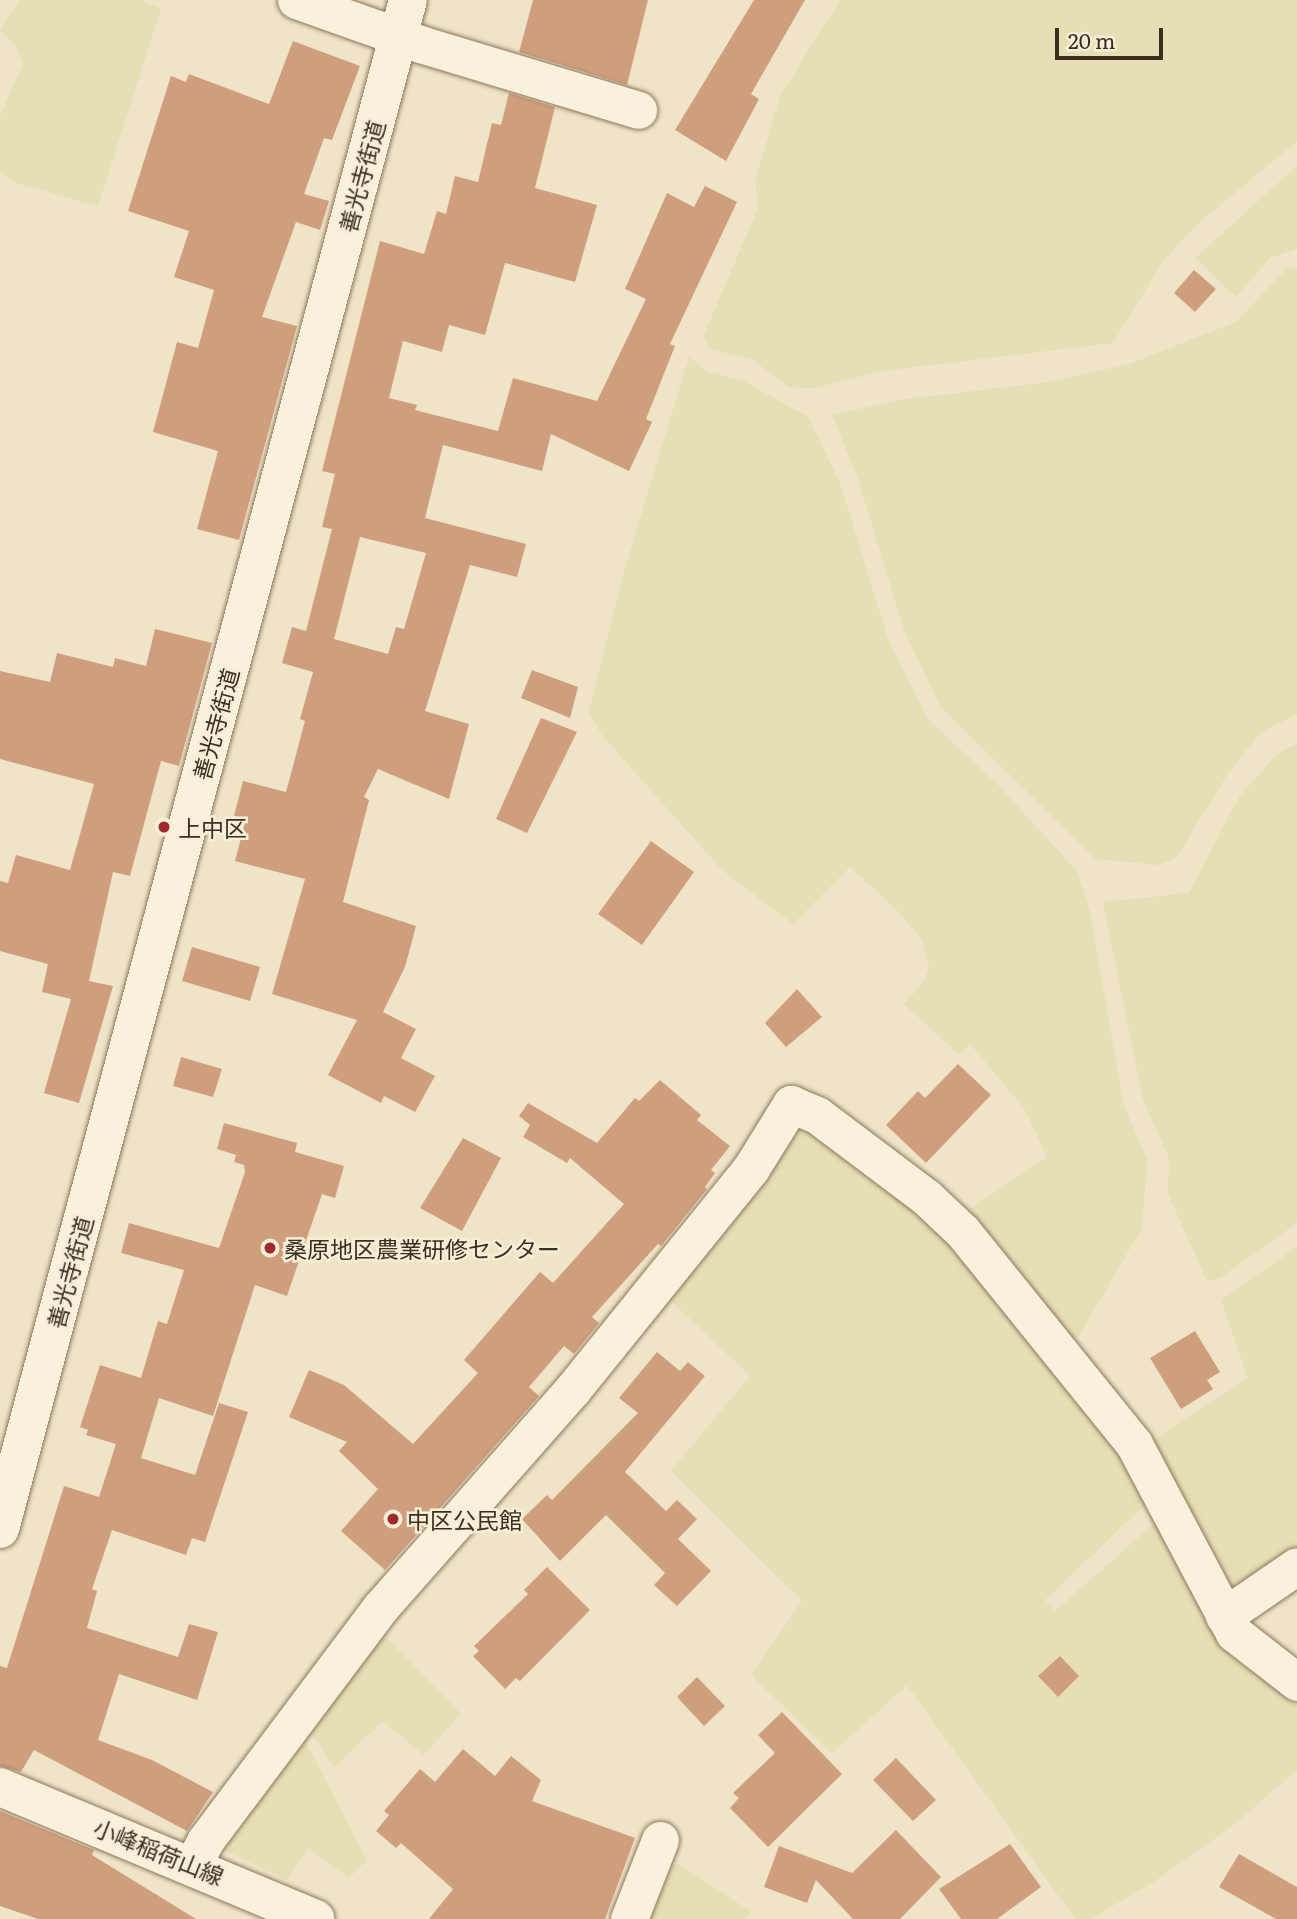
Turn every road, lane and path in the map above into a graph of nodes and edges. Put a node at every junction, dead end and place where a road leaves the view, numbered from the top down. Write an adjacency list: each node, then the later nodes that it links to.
1 (296, 0): 3 (street)
2 (408, 0): 3 (street, 善光寺街道)
3 (398, 36): 4 (street); 5 (street, 善光寺街道)
4 (638, 110)
5 (0, 1529)
6 (1297, 1566): 7 (street)
7 (1224, 1616): 8 (street); 11 (street)
8 (1297, 1682)
9 (0, 1787): 11 (street, 小峰稲荷山線)
10 (660, 1840): 13 (street)
11 (193, 1864): 12 (street, 小峰稲荷山線)
12 (316, 1919)
13 (629, 1919)

